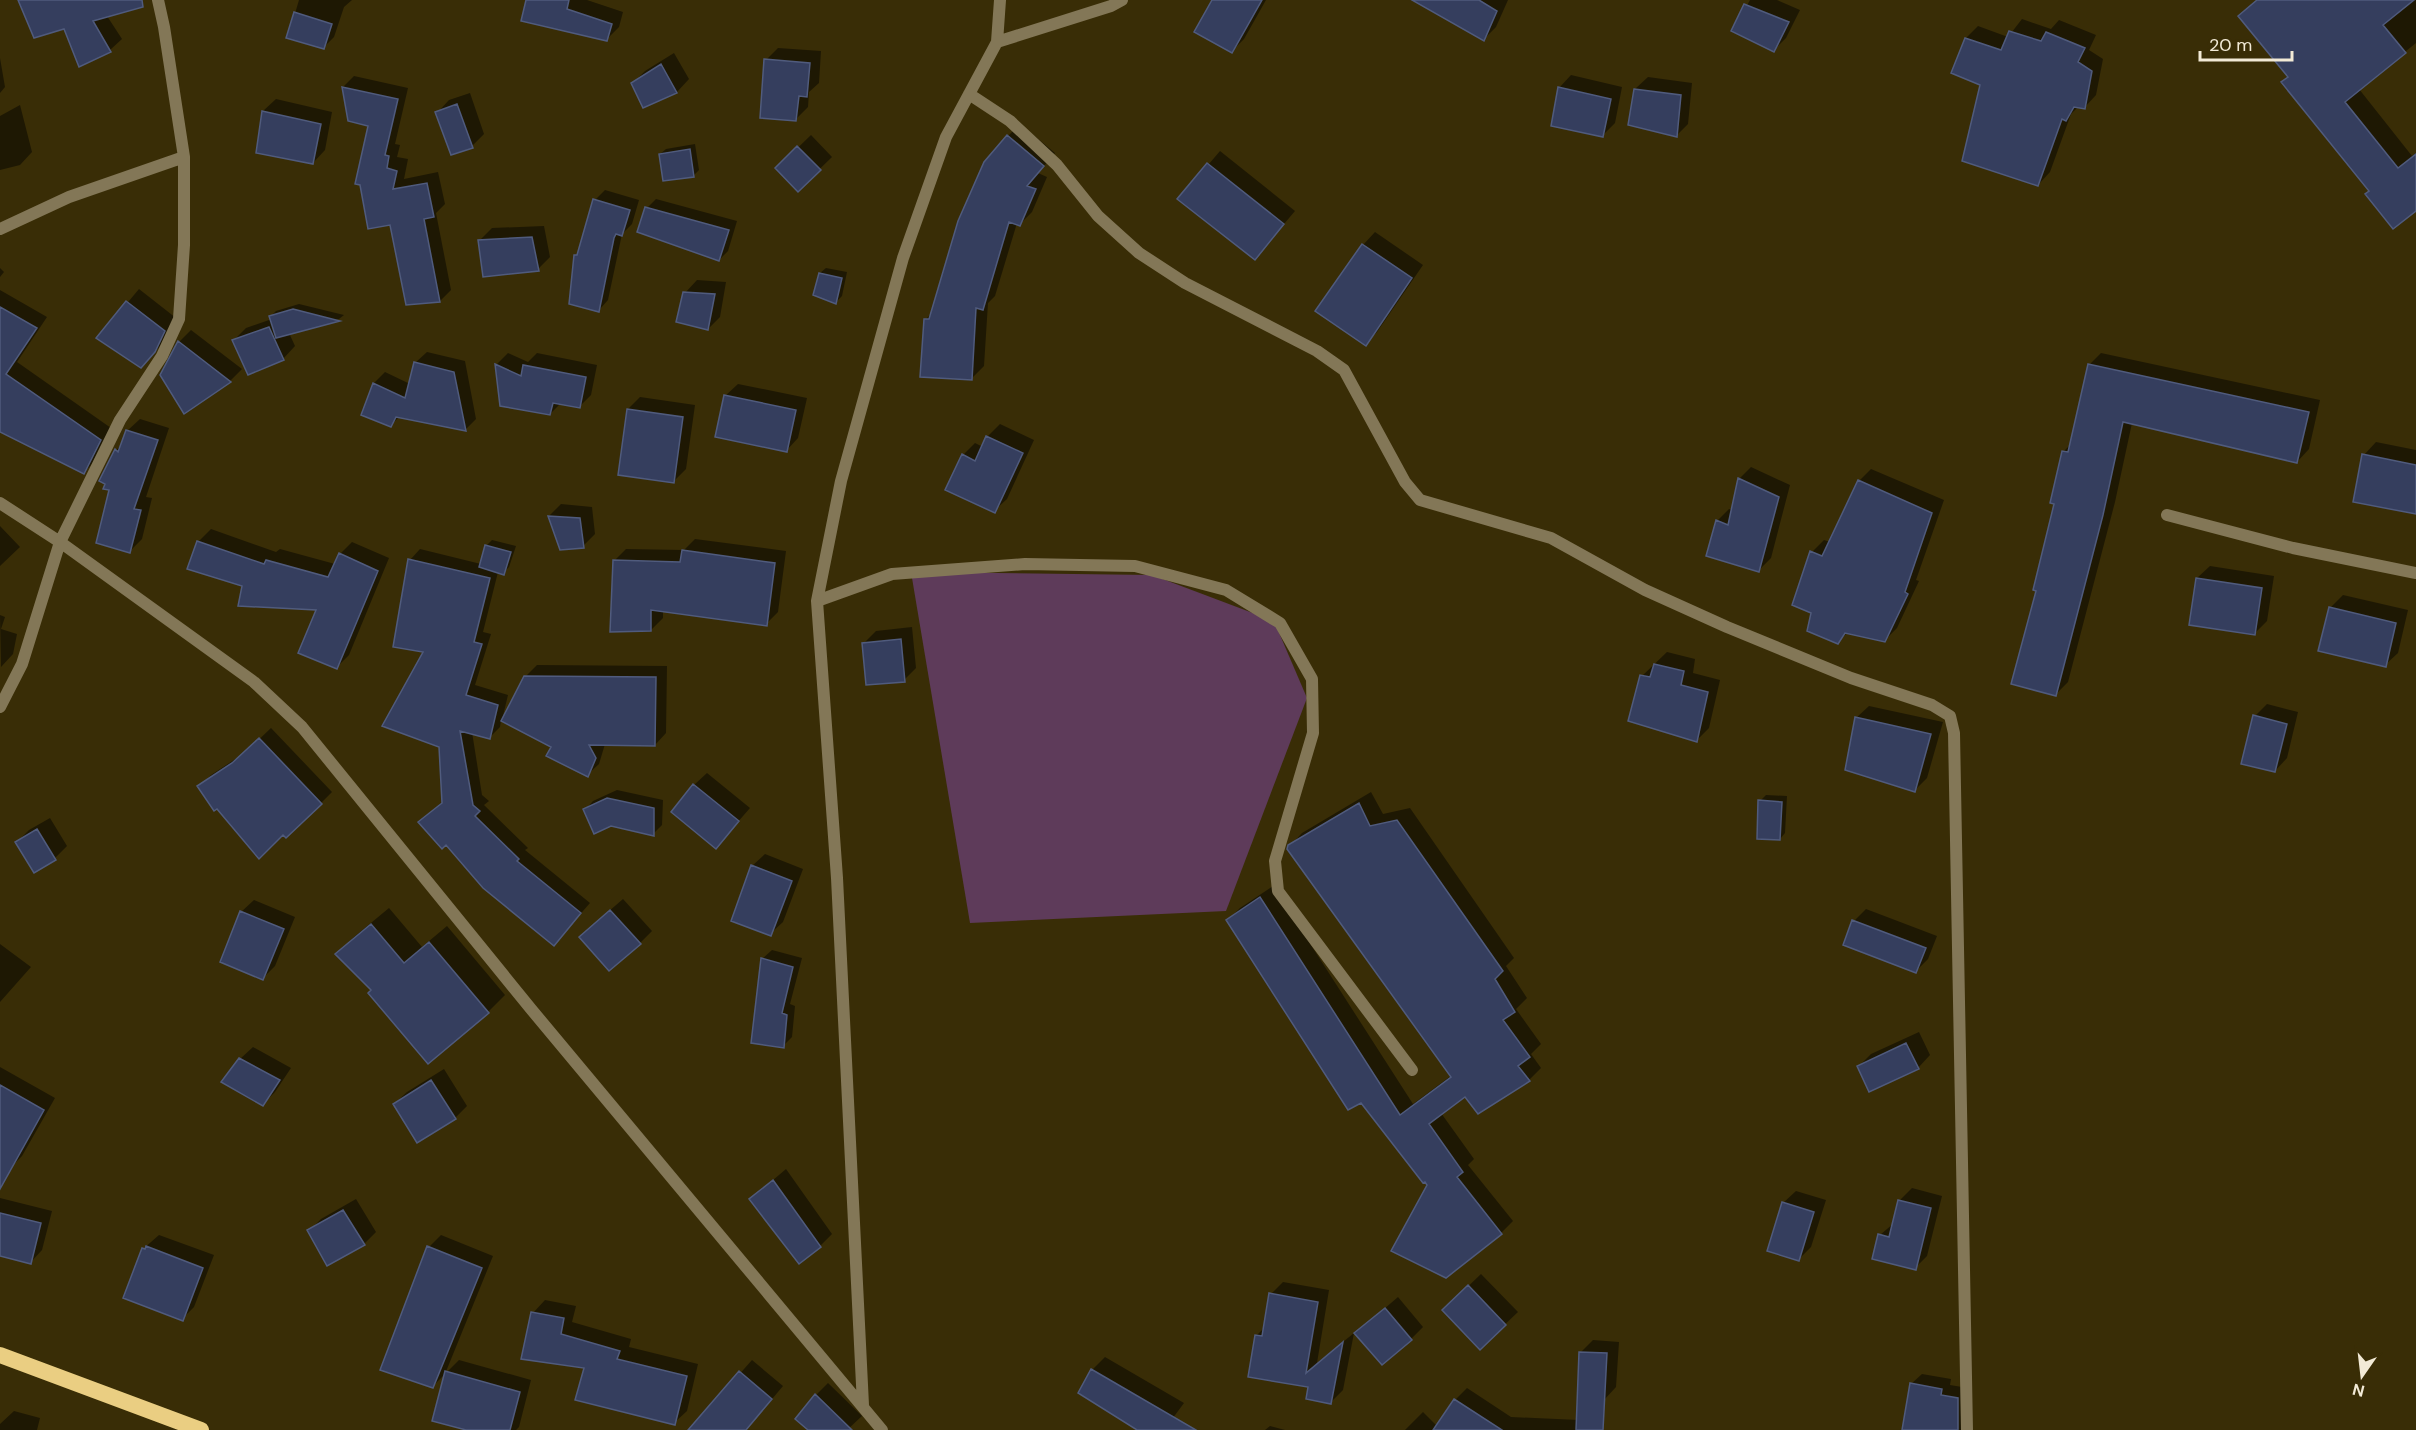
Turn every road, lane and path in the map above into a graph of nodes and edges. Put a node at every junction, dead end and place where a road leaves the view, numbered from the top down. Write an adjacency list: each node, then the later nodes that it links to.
1 (158, 0): 6 (street)
2 (1000, 0): 4 (street)
3 (1122, 0): 4 (street)
4 (997, 42): 5 (street)
5 (969, 94): 12 (street); 19 (street)
6 (184, 157): 7 (street); 10 (street)
7 (0, 229)
8 (0, 503): 10 (street)
9 (2167, 515): 11 (street)
10 (60, 542): 13 (street); 16 (street)
11 (2416, 573)
12 (817, 601): 14 (street); 16 (street)
13 (0, 707)
14 (1412, 1070)
15 (0, 1355): 17 (highway)
16 (863, 1405): 18 (street)
17 (201, 1430)
18 (882, 1430)
19 (1967, 1430)

